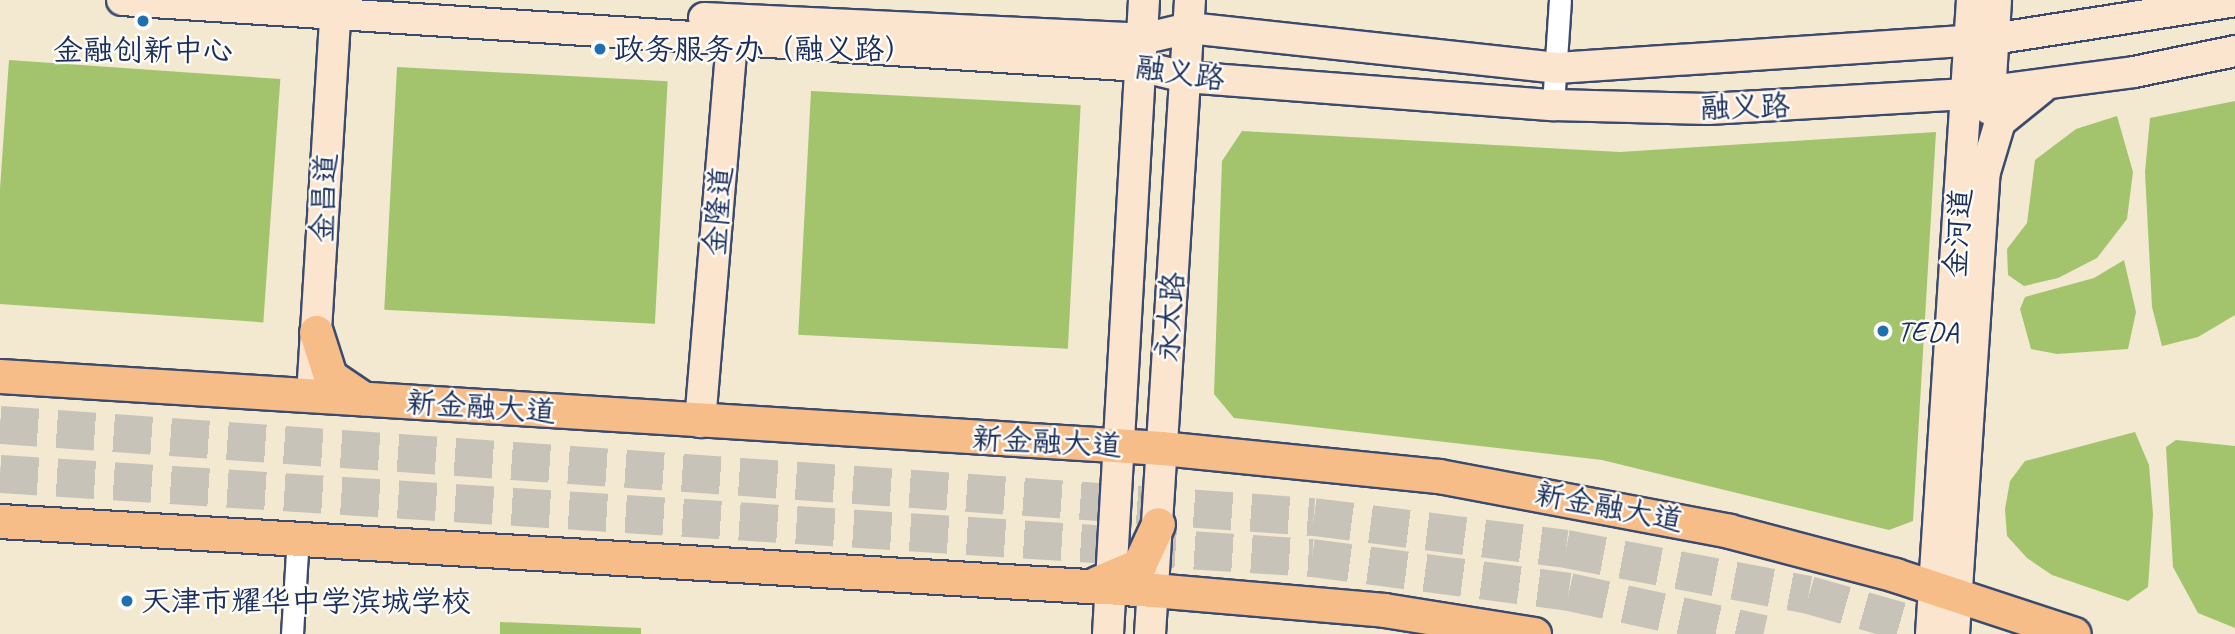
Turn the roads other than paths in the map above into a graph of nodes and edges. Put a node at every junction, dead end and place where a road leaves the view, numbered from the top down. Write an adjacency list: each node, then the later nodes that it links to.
1 (122, 0): 8 (street, 融义路)
2 (422, 0): 10 (street, 融义路)
3 (1144, 0): 13 (street, 永太路)
4 (1560, 0): 14 (street)
5 (1973, 0): 11 (street)
6 (1996, 0): 11 (street, 金河道)
7 (2235, 1): 11 (street, 融义路)
8 (320, 5): 10 (street, 融义路); 22 (street, 金昌道); 24 (street, 金昌道)
9 (1189, 14): 13 (street, 融义路); 14 (street, 融义路); 15 (street, 永太路)
10 (734, 20): 13 (street, 融义路); 26 (street, 金隆道)
11 (1985, 43): 14 (street, 融义路); 17 (street); 18 (street, 金河道)
12 (2235, 51): 17 (street, 融义路)
13 (1140, 52): 15 (street, 融义路); 27 (street, 永太路)
14 (1557, 68): 19 (street)
15 (1185, 77): 16 (street, 融义路); 20 (street, 永太路)
16 (1258, 81): 19 (street, 融义路); 20 (street)
17 (2059, 83): 18 (street, 融义路); 21 (street)
18 (1979, 93): 19 (street, 融义路); 21 (street, 金河道); 34 (street, 金河道)
19 (1553, 104)
20 (1180, 155): 28 (street, 永太路)
21 (1985, 172): 34 (street, 金河道)
22 (316, 332): 24 (street, 金昌道); 25 (main road)
23 (0, 376): 24 (main road, 新金融大道)
24 (307, 395): 25 (main road, 新金融大道)
25 (365, 399): 26 (main road, 新金融大道)
26 (700, 422): 27 (main road, 新金融大道)
27 (1118, 446): 28 (main road, 新金融大道); 32 (street, 永太路)
28 (1162, 448): 30 (street, 永太路); 34 (main road, 新金融大道)
29 (0, 522): 31 (main road)
30 (1158, 524): 32 (main road); 33 (street, 永太路)
31 (298, 537): 32 (main road); 35 (street)
32 (1101, 584): 33 (main road); 36 (street, 永太路)
33 (1153, 590): 37 (street, 永太路); 38 (main road)
34 (1945, 592): 39 (street, 金河道); 40 (street, 金河道); 41 (main road, 新金融大道)
35 (292, 634)
36 (1108, 634)
37 (1150, 634)
38 (1534, 634)
39 (1931, 634)
40 (1954, 634)
41 (2074, 634)

